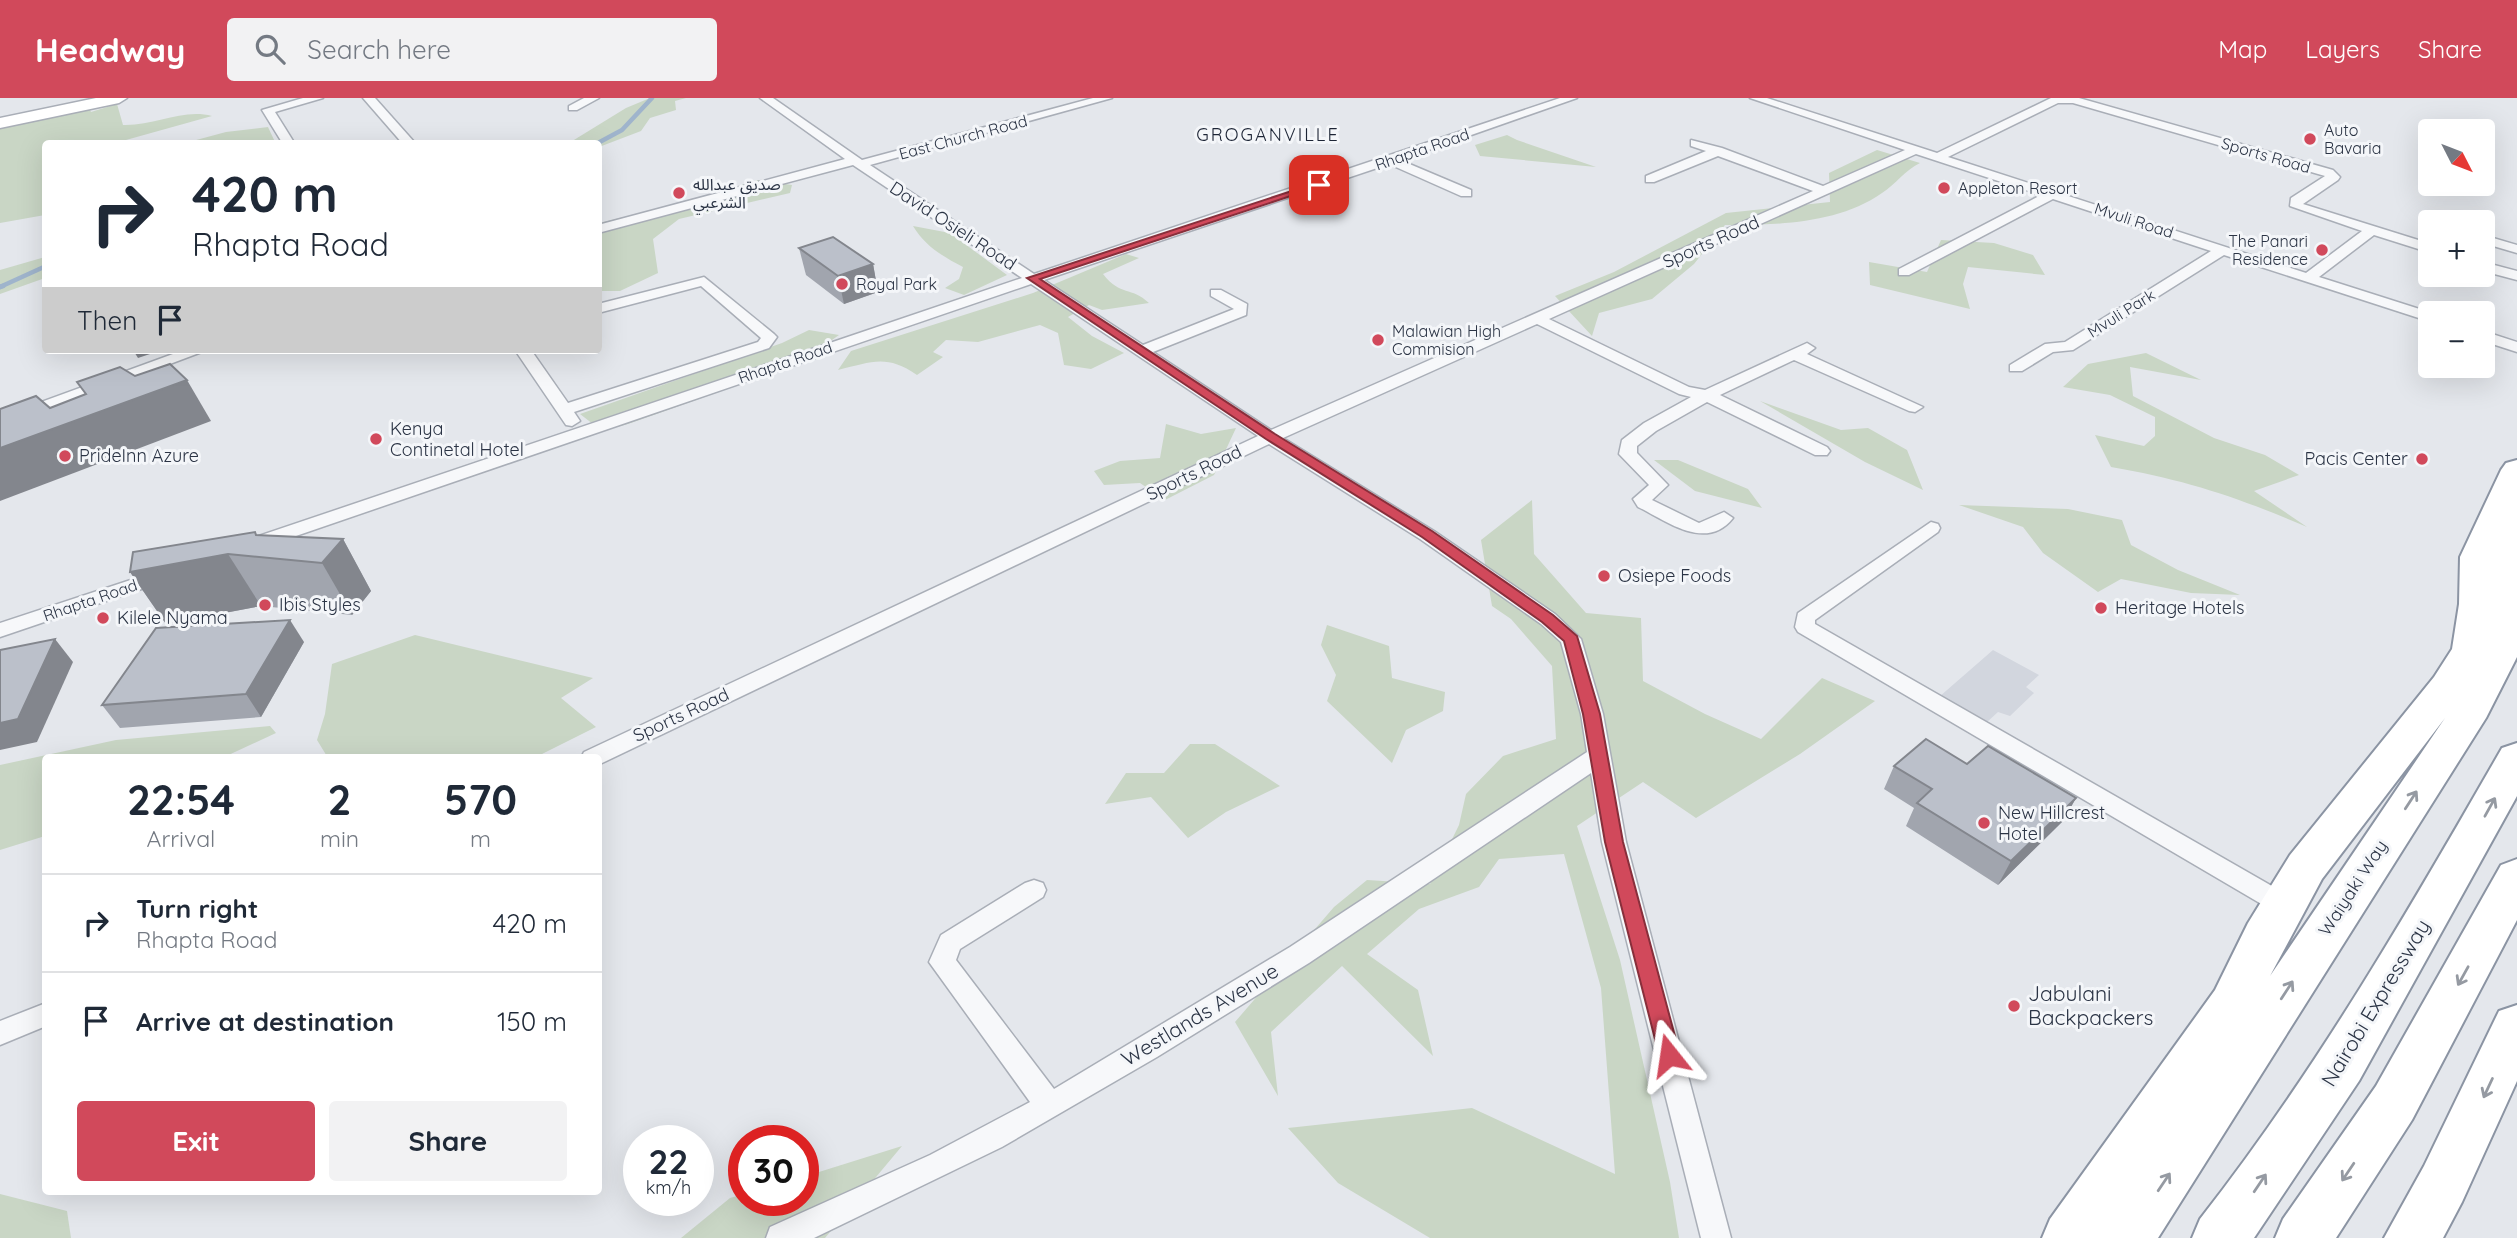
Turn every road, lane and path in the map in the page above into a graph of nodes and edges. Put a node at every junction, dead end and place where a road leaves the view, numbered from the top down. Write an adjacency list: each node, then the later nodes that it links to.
1 (119, 98): 12 (street)
2 (317, 98): 13 (street)
3 (369, 98): 14 (street)
4 (593, 98): 11 (street)
5 (766, 98): 20 (street, David Osieli Road)
6 (1106, 98): 20 (street, East Church Road)
7 (1572, 98): 19 (street, Rhapta Road)
8 (1756, 98): 10 (street, Mvuli Road)
9 (1810, 98): 10 (street)
10 (1784, 107): 16 (street, Mvuli Road)
11 (573, 108)
12 (0, 123)
13 (287, 140)
14 (406, 140)
15 (1695, 143): 17 (street)
16 (1916, 150): 18 (street, Mvuli Road); 22 (street, Sports Road)
17 (1718, 151): 21 (street); 22 (street)
18 (1938, 157): 24 (street, Mvuli Road); 26 (street, Sports Road)
19 (1390, 160): 23 (street); 35 (street, Rhapta Road)
20 (858, 162): 25 (street, East Church Road); 35 (street, David Osieli Road)
21 (1650, 179)
22 (1824, 191): 39 (street, Sports Road)
23 (1466, 193)
24 (2053, 194): 30 (street, Mvuli Road); 32 (street)
25 (602, 228)
26 (2371, 231): 28 (street, Sports Road); 34 (street)
27 (2495, 243): 29 (street)
28 (2418, 246)
29 (2517, 249)
30 (2224, 250): 34 (street, Mvuli Road); 45 (street, Mvuli Park)
31 (2495, 270): 33 (street)
32 (1904, 272)
33 (2517, 276)
34 (2309, 277): 38 (street, Mvuli Road)
35 (1032, 278): 42 (street, David Osieli Road); 50 (street, Rhapta Road)
36 (1216, 293): 42 (street)
37 (602, 308): 48 (street)
38 (2418, 314)
39 (1538, 319): 46 (street); 51 (street, Sports Road)
40 (2495, 340): 41 (street)
41 (2517, 347)
42 (1142, 351): 51 (street, David Osieli Road)
43 (188, 354): 49 (street)
44 (526, 354): 48 (street)
45 (2016, 368)
46 (1707, 395): 47 (street); 52 (street); 55 (street)
47 (1915, 407)
48 (564, 410): 50 (street)
49 (0, 423)
50 (579, 432): 57 (street, Rhapta Road)
51 (1270, 437): 60 (street, Sports Road); 61 (street, David Osieli Road)
52 (1821, 451)
53 (2517, 470): 65 (highway)
54 (2517, 515): 73 (highway, Waiyaki Way, one-way to 54)
55 (1724, 518)
56 (1931, 528): 65 (street)
57 (234, 550)
58 (183, 568): 59 (street, Rhapta Road)
59 (0, 630)
60 (600, 754)
61 (1597, 757): 69 (street, Westlands Avenue); 71 (street, David Osieli Road)
62 (2517, 758): 74 (highway, Nairobi Expressway, one-way to 62)
63 (1034, 890): 69 (street)
64 (2507, 896): 75 (highway, one-way to 75)
65 (2284, 905): 72 (highway)
66 (42, 1016): 68 (street)
67 (2517, 1026): 76 (highway, one-way to 76)
68 (0, 1033)
69 (1049, 1105): 70 (street, Westlands Avenue)
70 (781, 1238)
71 (1716, 1238)
72 (2070, 1238)
73 (2126, 1238)
74 (2220, 1238)
75 (2303, 1238)
76 (2412, 1238)

